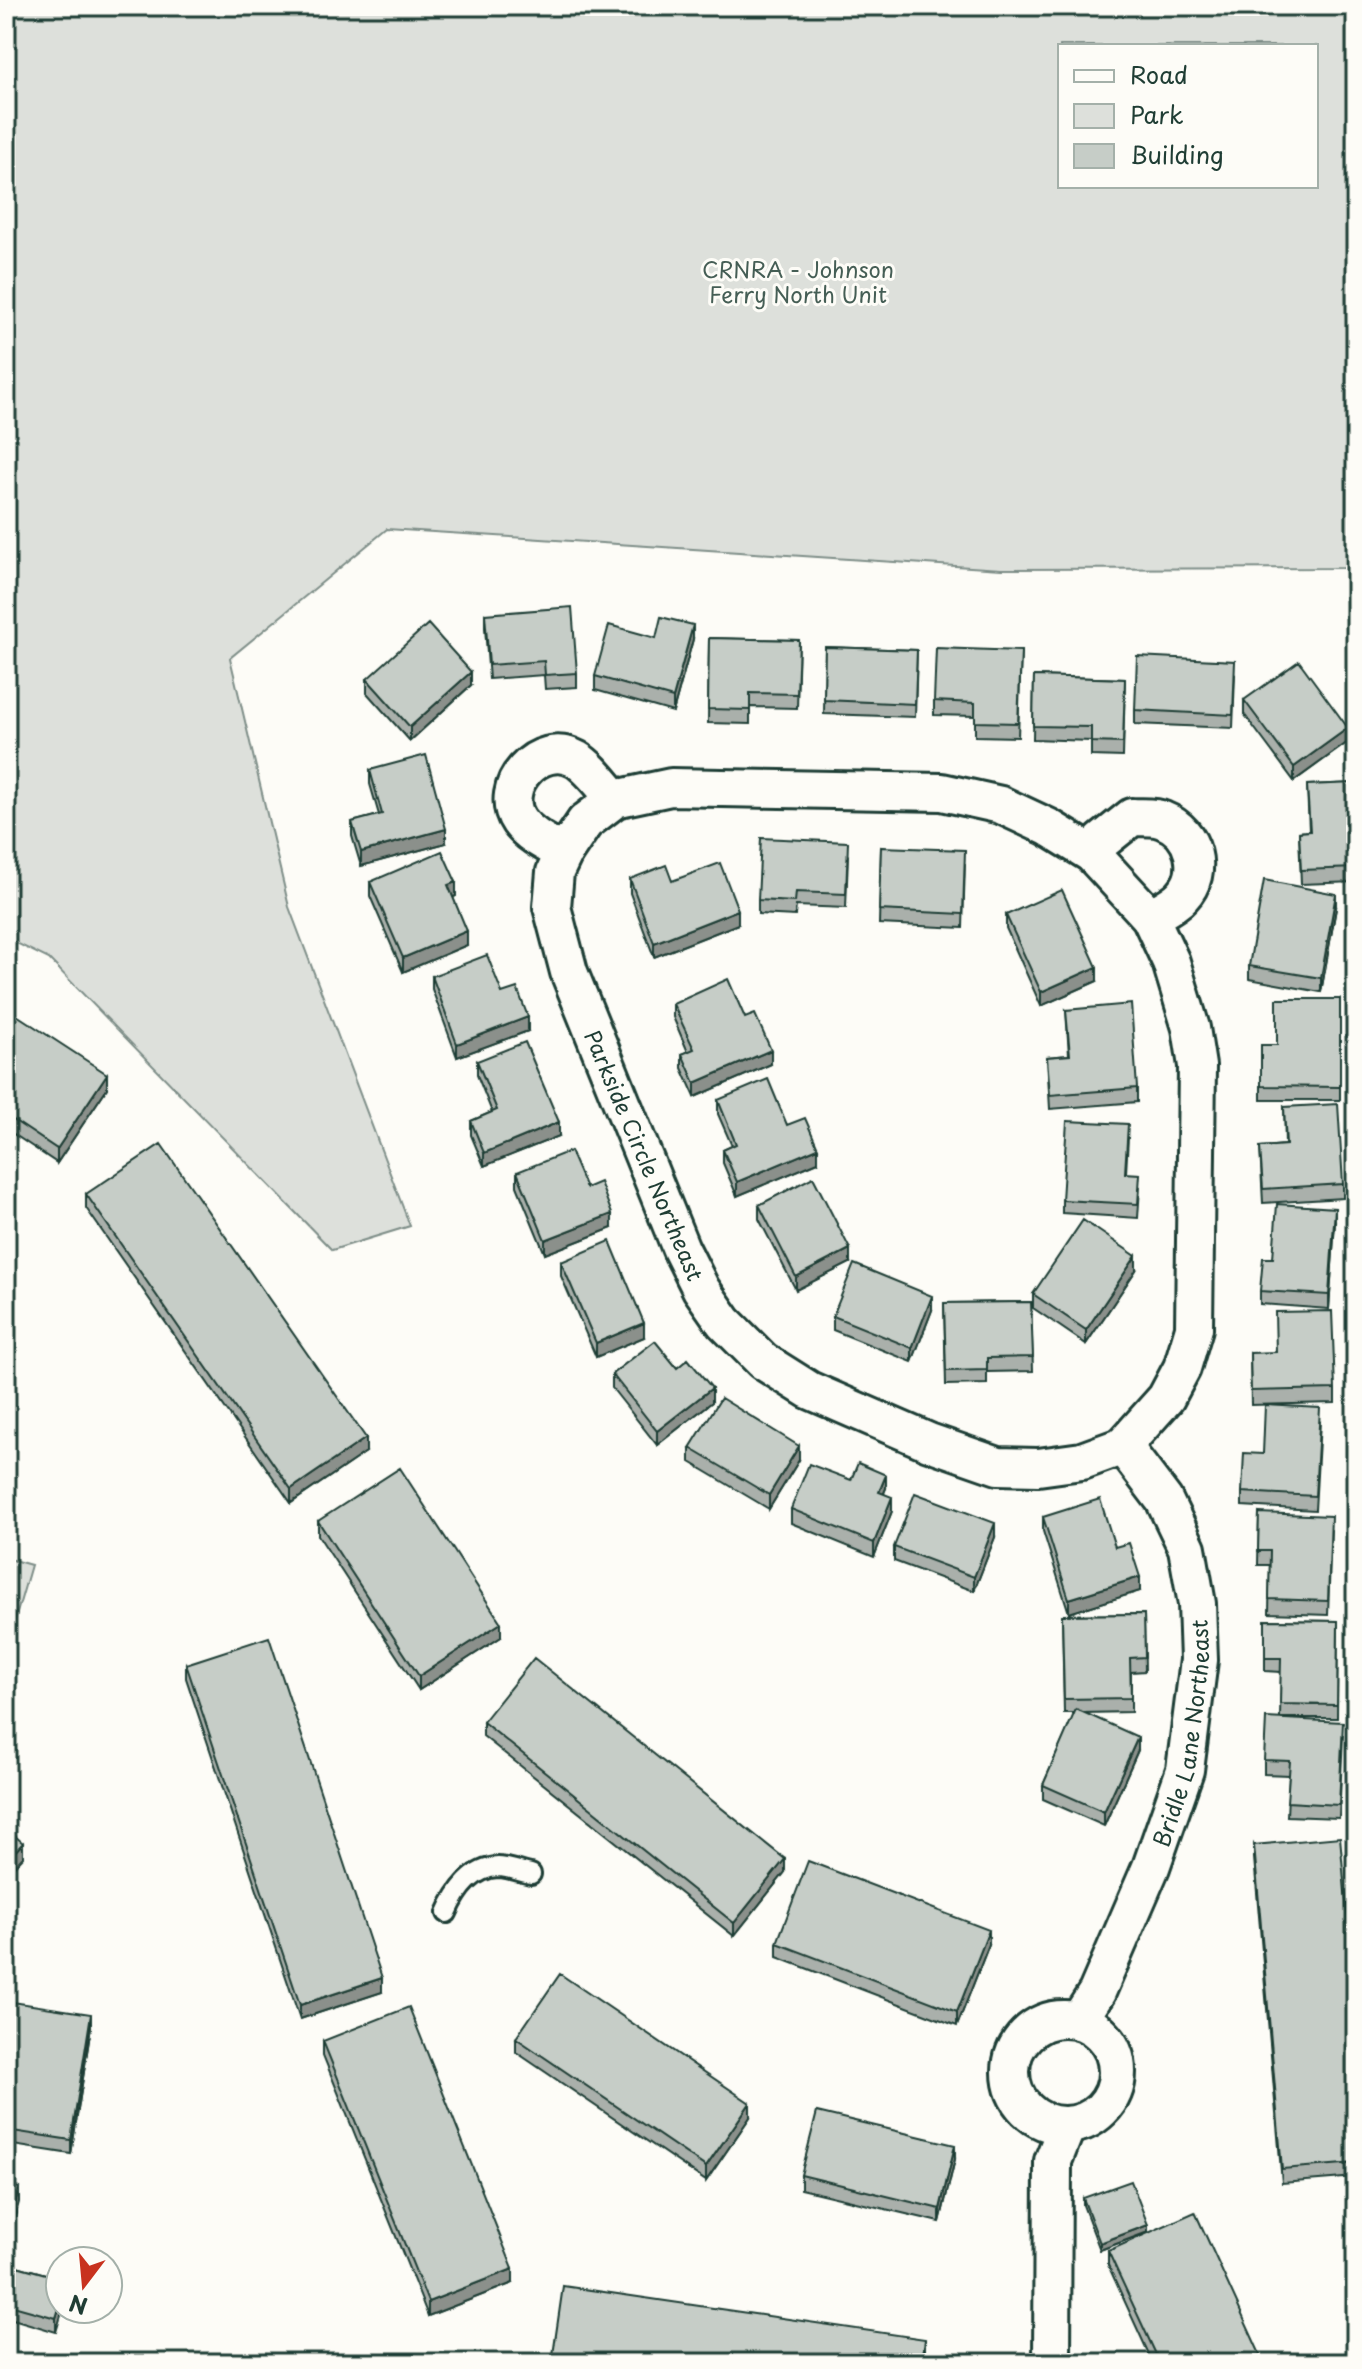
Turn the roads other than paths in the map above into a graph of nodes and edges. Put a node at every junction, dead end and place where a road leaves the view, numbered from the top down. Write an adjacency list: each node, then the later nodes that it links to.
1 (615, 799): 2 (street, Parkside Circle Northeast); 2 (street); 3 (street, Parkside Circle Northeast)
2 (564, 853): 5 (street, Parkside Circle Northeast)
3 (1092, 854): 4 (street, Parkside Circle Northeast); 4 (street)
4 (1150, 917): 5 (street, Parkside Circle Northeast)
5 (1123, 1446): 8 (street, Bridle Lane Northeast)
6 (531, 1874): 7 (lane)
7 (447, 1913)
8 (1079, 2020): 9 (street); 9 (street)
9 (1067, 2126): 10 (street)
10 (1052, 2363)

